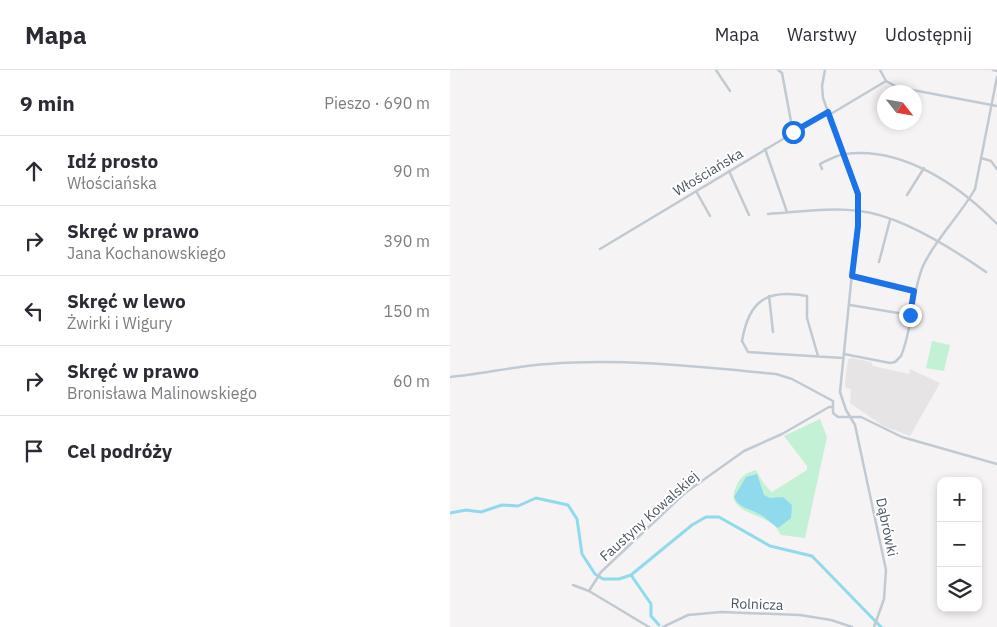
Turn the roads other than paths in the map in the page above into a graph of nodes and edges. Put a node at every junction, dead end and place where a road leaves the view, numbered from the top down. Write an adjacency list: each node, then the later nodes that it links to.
1 (716, 70): 9 (street)
2 (778, 70): 13 (street)
3 (825, 70): 12 (street)
4 (880, 70): 8 (street)
5 (993, 70): 6 (street)
6 (997, 71)
7 (997, 78): 10 (street)
8 (886, 81): 10 (street); 12 (street, Włościańska)
9 (730, 91)
10 (992, 105): 11 (street); 16 (street)
11 (997, 106)
12 (828, 114): 13 (street, Włościańska); 15 (street)
13 (793, 132): 14 (street, Włościańska)
14 (765, 149): 20 (street, Włościańska); 25 (street)
15 (844, 154): 17 (street); 18 (street); 24 (street)
16 (981, 158): 19 (street); 23 (street)
17 (924, 168): 22 (street); 23 (street)
18 (822, 169)
19 (997, 169)
20 (729, 171): 21 (street, Włościańska); 28 (street)
21 (696, 191): 27 (street); 32 (street, Włościańska)
22 (907, 195)
23 (970, 200): 30 (street); 31 (street)
24 (859, 211): 25 (street); 29 (street); 35 (street)
25 (787, 212): 26 (street)
26 (768, 214)
27 (710, 216)
28 (749, 216)
29 (890, 220): 31 (street); 33 (street)
30 (997, 224)
31 (938, 242): 34 (street); 36 (street)
32 (600, 249)
33 (879, 262)
34 (986, 272)
35 (852, 276): 36 (street); 38 (street)
36 (914, 291): 39 (street)
37 (769, 296): 40 (street); 41 (street); 41 (street)
38 (850, 305): 39 (street); 42 (street)
39 (910, 315): 42 (street)
40 (773, 332)
41 (818, 356): 42 (street)
42 (844, 356): 45 (street)
43 (450, 377): 44 (street)
44 (833, 407): 46 (street); 52 (street, Faustyny Kowalskiej)
45 (846, 410): 46 (street); 47 (street, Dąbrówki)
46 (840, 417): 47 (street)
47 (851, 417): 48 (street); 49 (street, Dąbrówki)
48 (862, 417): 49 (street); 50 (street)
49 (855, 426): 53 (street, Dąbrówki)
50 (997, 464)
51 (573, 585): 52 (street)
52 (589, 590): 54 (street)
53 (874, 626)
54 (649, 627)
55 (663, 627): 56 (street, Rolnicza)
56 (852, 627)

